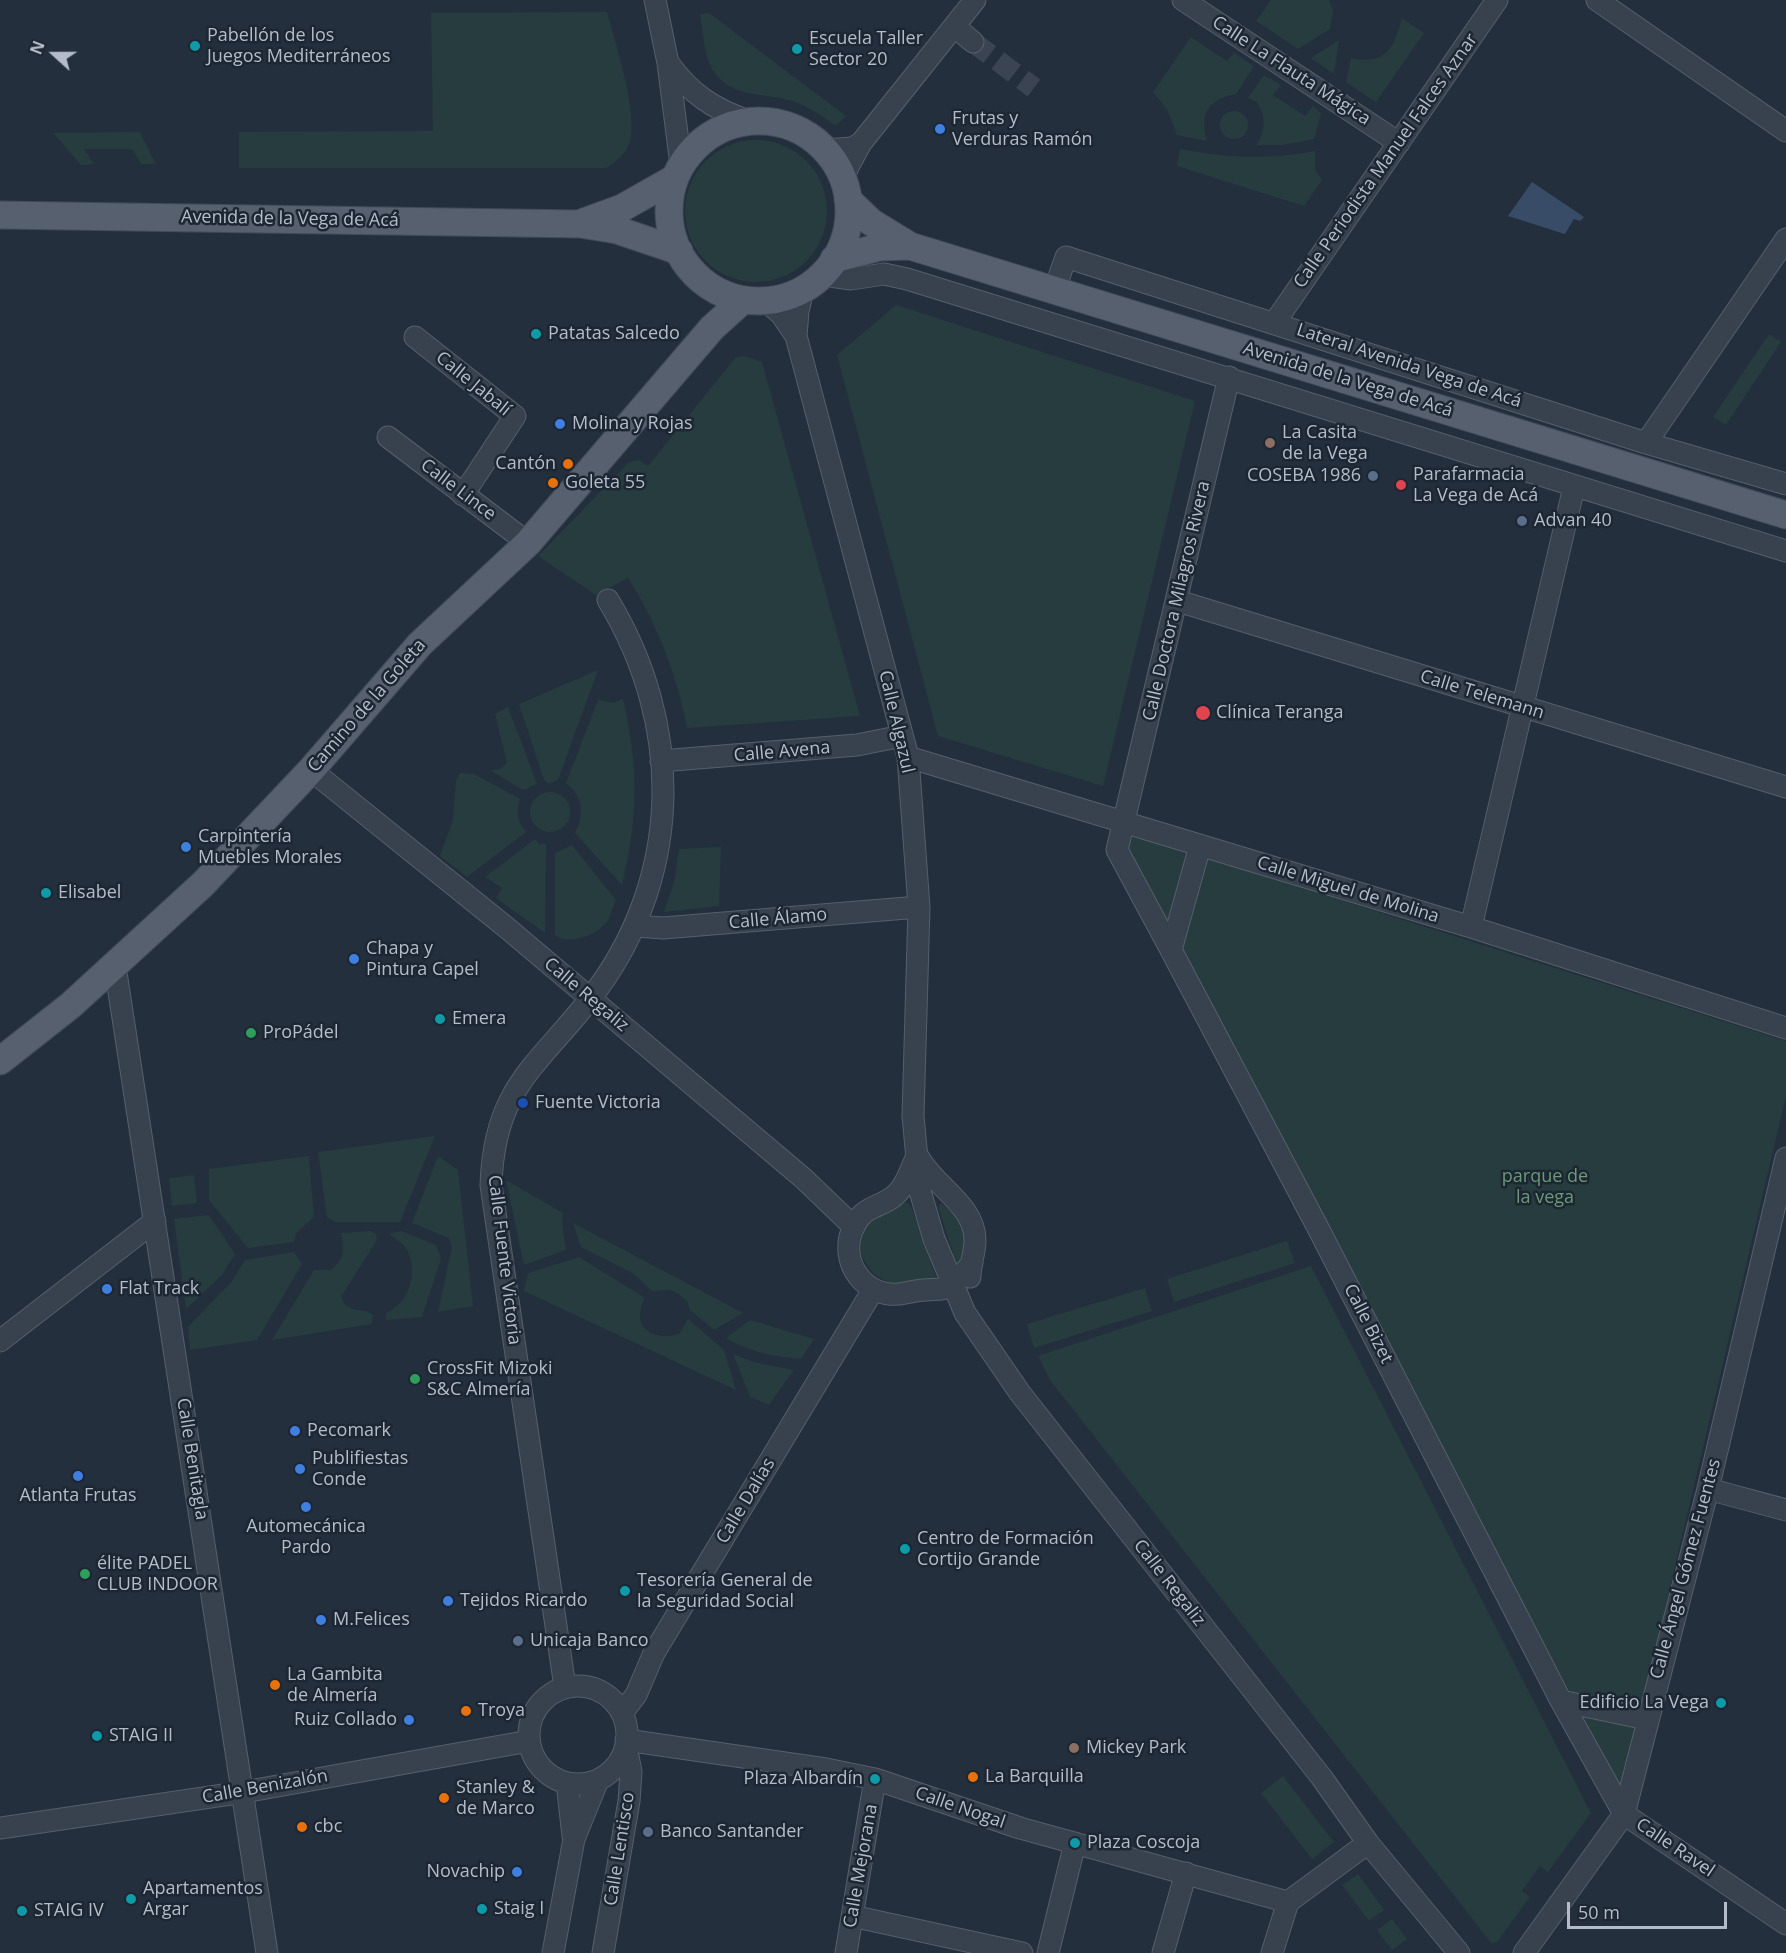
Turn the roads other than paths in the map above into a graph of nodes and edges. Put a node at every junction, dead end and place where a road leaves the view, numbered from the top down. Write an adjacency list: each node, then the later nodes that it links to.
1 (655, 0): 8 (street)
2 (975, 0): 6 (street)
3 (1183, 0): 12 (street, Calle La Flauta Mágica)
4 (1497, 0): 12 (street, Calle Periodista Manuel Falces Aznar)
5 (1597, 0): 10 (street)
6 (955, 27): 7 (street); 11 (street)
7 (974, 42)
8 (668, 63): 9 (street); 14 (street)
9 (749, 121): 13 (main road); 14 (main road)
10 (1786, 131)
11 (861, 143): 13 (street); 15 (street)
12 (1399, 143): 24 (street, Calle Periodista Manuel Falces Aznar)
13 (825, 150): 15 (main road)
14 (678, 172): 17 (main road, Avenida de la Vega de Acá); 20 (main road)
15 (846, 190): 19 (main road, Avenida de la Vega de Acá); 21 (main road)
16 (0, 215): 17 (main road, Avenida de la Vega de Acá)
17 (580, 224): 20 (main road, Avenida de la Vega de Acá)
18 (1786, 239): 29 (street)
19 (910, 246): 21 (main road, Avenida de la Vega de Acá); 22 (main road, Avenida de la Vega de Acá)
20 (679, 251): 23 (main road)
21 (820, 275): 23 (main road); 25 (street, Calle Algazul); 27 (street)
22 (1054, 291): 24 (street, Lateral Avenida Vega de Acá); 33 (main road, Avenida de la Vega de Acá)
23 (744, 298): 25 (street, Calle Algazul); 34 (main road, Camino de la Goleta)
24 (1275, 322): 29 (street, Lateral Avenida Vega de Acá)
25 (796, 336): 39 (street, Calle Algazul)
26 (415, 338): 32 (street, Calle Jabalí)
27 (1229, 377): 31 (street); 37 (street, Calle Doctora Milagros Rivera)
28 (388, 437): 32 (street, Calle Lince)
29 (1646, 442): 30 (street, Lateral Avenida Vega de Acá)
30 (1786, 484)
31 (1575, 487): 35 (street); 38 (street)
32 (463, 495): 34 (street, Calle Lince)
33 (1786, 515)
34 (528, 543): 42 (main road, Camino de la Goleta)
35 (1786, 551)
36 (608, 600): 41 (street, Calle Fuente Victoria)
37 (1178, 601): 38 (street, Calle Telemann); 44 (street, Calle Doctora Milagros Rivera)
38 (1521, 707): 43 (street, Calle Telemann); 48 (street)
39 (902, 736): 40 (street, Calle Algazul); 41 (street, Calle Avena)
40 (908, 757): 44 (street, Calle Miguel de Molina); 46 (street, Calle Algazul)
41 (662, 761): 47 (street, Calle Fuente Victoria)
42 (311, 770): 50 (main road, Camino de la Goleta); 51 (street, Calle Regaliz)
43 (1786, 787)
44 (1124, 825): 45 (street, Calle Miguel de Molina); 49 (street, Calle Bizet)
45 (1200, 846): 48 (street, Calle Miguel de Molina); 49 (street)
46 (920, 908): 47 (street, Calle Álamo); 54 (street, Calle Algazul)
47 (636, 926): 51 (street, Calle Fuente Victoria)
48 (1471, 927): 52 (street, Calle Miguel de Molina)
49 (1171, 950): 70 (street, Calle Bizet)
50 (115, 966): 53 (main road, Camino de la Goleta); 59 (street, Calle Benitagla)
51 (590, 998): 60 (street, Calle Regaliz); 69 (street, Calle Fuente Victoria)
52 (1786, 1028)
53 (0, 1061)
54 (917, 1155): 56 (street, Calle Algazul); 57 (street); 58 (street)
55 (1786, 1158): 67 (street, Calle Ángel Gómez Fuentes)
56 (920, 1191): 57 (street); 58 (street); 62 (street, Calle Regaliz)
57 (945, 1191): 61 (street)
58 (891, 1199): 60 (street)
59 (155, 1221): 66 (street); 78 (street, Calle Benitagla)
60 (854, 1227): 63 (street)
61 (972, 1263): 62 (street); 65 (street)
62 (953, 1286): 64 (street); 65 (street, Calle Regaliz)
63 (873, 1290): 64 (street); 71 (street, Calle Dalías)
64 (930, 1290): 65 (street)
65 (965, 1313): 83 (street, Calle Regaliz)
66 (0, 1341)
67 (1708, 1489): 68 (street); 72 (street, Calle Ángel Gómez Fuentes)
68 (1786, 1510)
69 (565, 1687): 71 (street); 73 (street)
70 (1561, 1701): 72 (street); 79 (street, Calle Bizet)
71 (622, 1713): 74 (street)
72 (1647, 1719): 79 (street, Calle Ángel Gómez Fuentes)
73 (529, 1741): 77 (street); 78 (street, Calle Benizalón)
74 (626, 1743): 75 (street, Calle Nogal); 76 (street); 90 (street, Calle Lentisco)
75 (875, 1779): 82 (street, Calle Nogal); 86 (street, Calle Mejorana)
76 (598, 1780): 77 (street); 81 (street, Calle Lentisco)
77 (567, 1783): 81 (street, Calle Lentisco)
78 (244, 1792): 80 (street, Calle Benizalón); 88 (street, Calle Benitagla)
79 (1624, 1814): 87 (street, Calle Ravel); 97 (street, Calle Ángel Gómez Fuentes)
80 (0, 1828)
81 (574, 1839): 89 (street, Calle Lentisco)
82 (1075, 1843): 84 (street, Calle Nogal); 93 (street)
83 (1368, 1843): 85 (street); 96 (street, Calle Regaliz)
84 (1186, 1873): 85 (street, Calle Nogal); 94 (street)
85 (1288, 1902): 95 (street)
86 (852, 1916): 91 (street, Calle Mejorana); 92 (street)
87 (1786, 1924)
88 (267, 1953)
89 (553, 1953)
90 (603, 1953)
91 (846, 1953)
92 (1022, 1953)
93 (1048, 1953)
94 (1163, 1953)
95 (1272, 1953)
96 (1459, 1953)
97 (1524, 1953)

